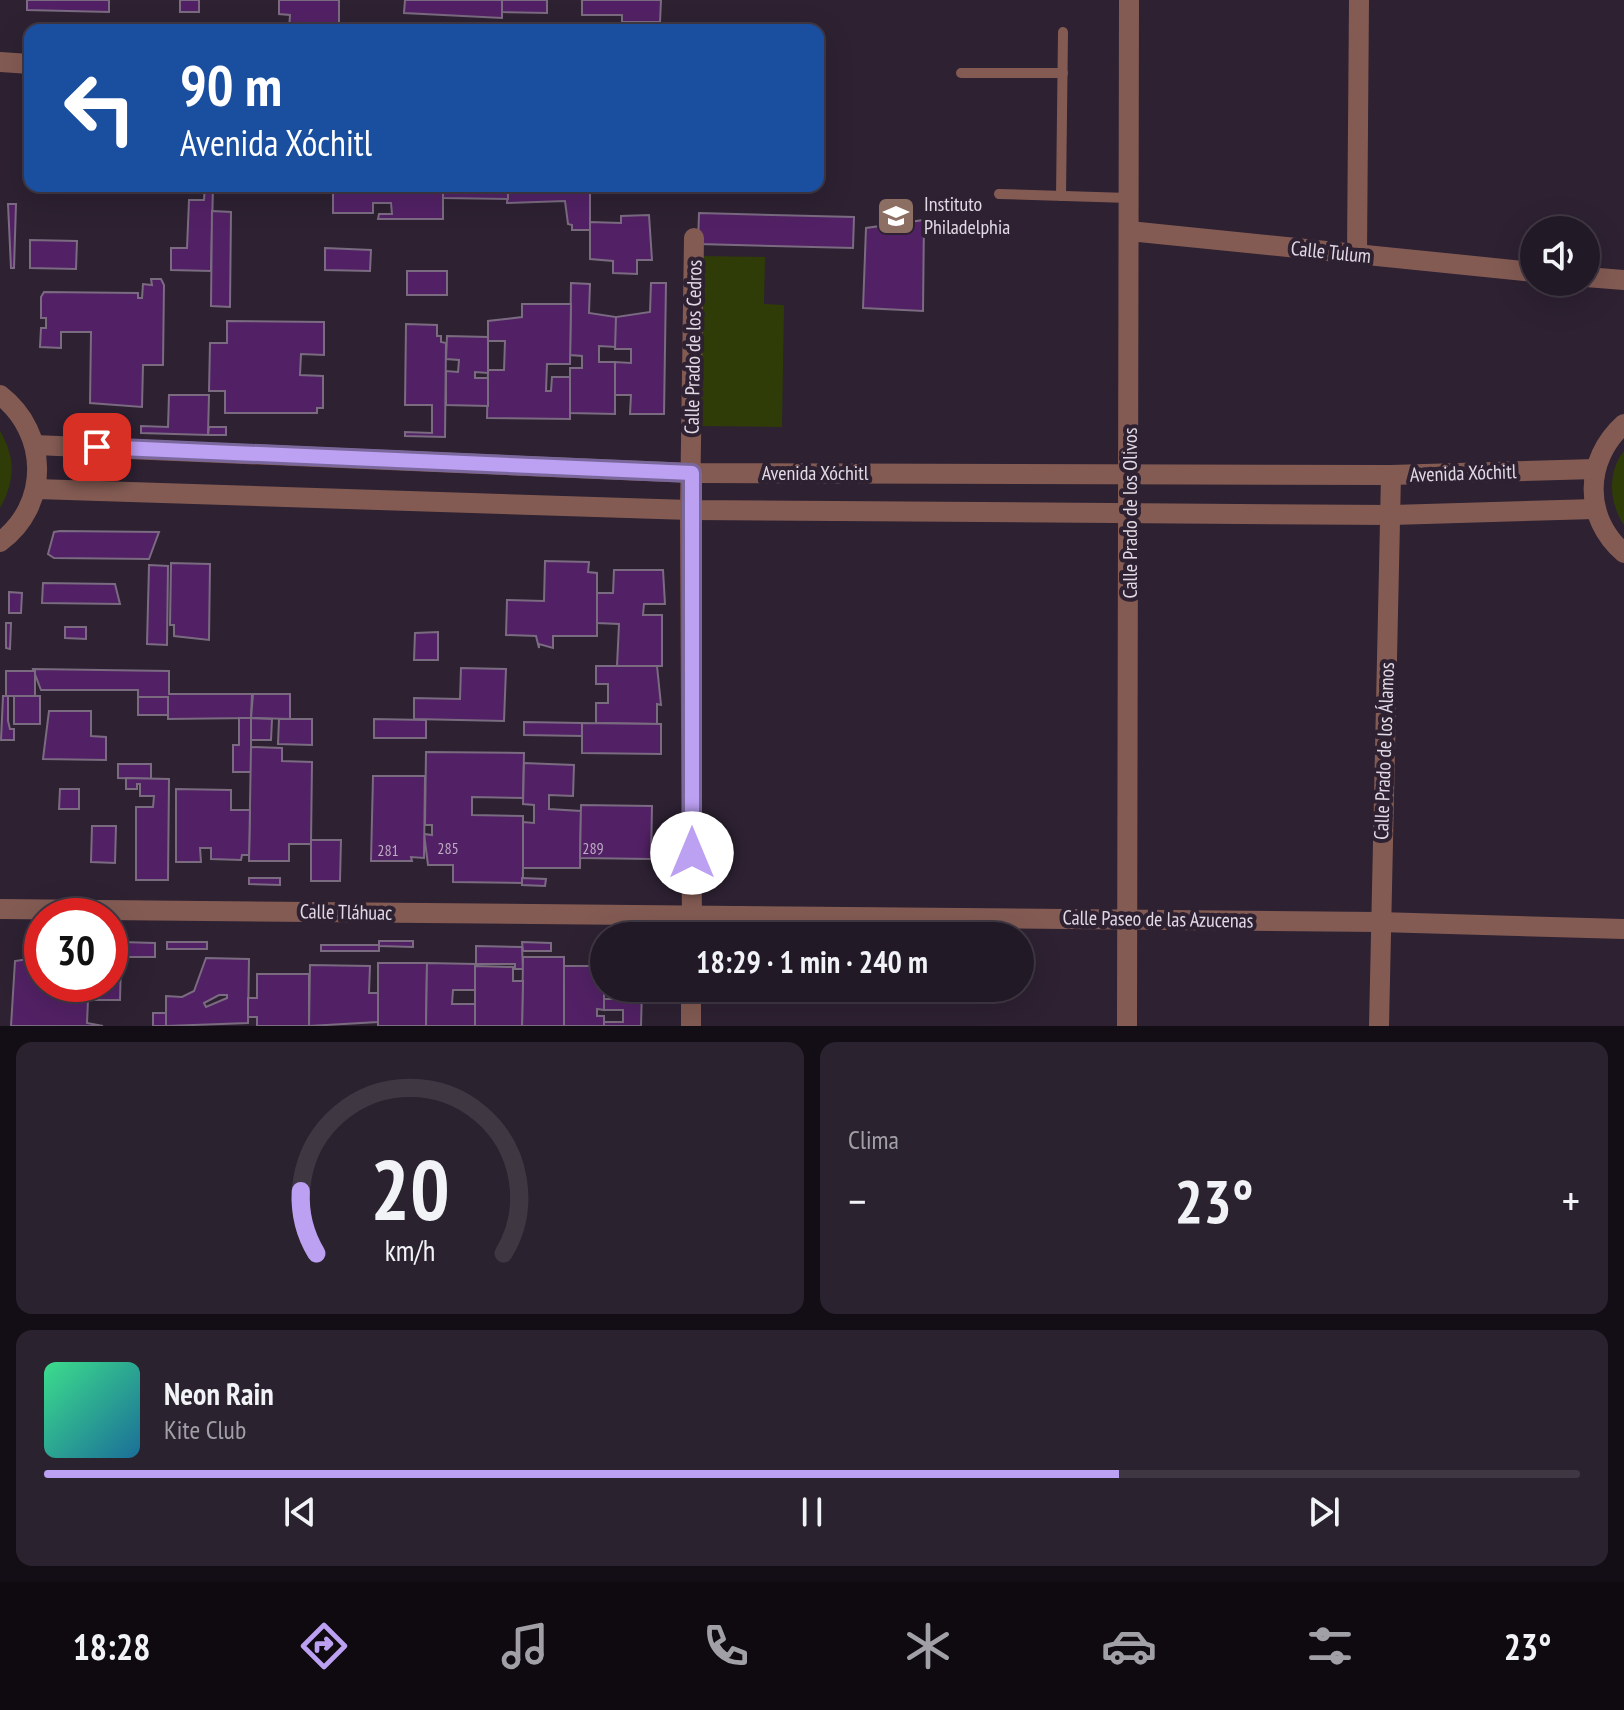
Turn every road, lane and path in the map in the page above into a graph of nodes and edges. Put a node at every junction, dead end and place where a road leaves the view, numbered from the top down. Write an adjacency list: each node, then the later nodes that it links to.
1 (1129, 0): 10 (street, Calle Prado de los Olivos)
2 (1359, 0): 13 (street)
3 (1063, 32): 7 (lane)
4 (0, 62): 5 (street)
5 (24, 64)
6 (961, 73): 7 (lane)
7 (1063, 73): 9 (lane)
8 (999, 194): 9 (lane)
9 (1061, 196): 10 (lane)
10 (1129, 198): 11 (street, Calle Prado de los Olivos)
11 (1129, 231): 13 (street, Calle Tulum); 21 (street, Calle Prado de los Olivos)
12 (694, 238): 22 (street, Calle Prado de los Cedros)
13 (1357, 255): 14 (street, Calle Tulum)
14 (1520, 271)
15 (1600, 278): 16 (street)
16 (1624, 280)
17 (0, 395): 19 (street)
18 (1624, 424): 20 (street)
19 (35, 445): 22 (street, Avenida Xóchitl); 24 (street)
20 (1595, 469): 23 (street, Avenida Xóchitl); 25 (street)
21 (1131, 472): 22 (street, Avenida Xóchitl); 23 (street, Avenida Xóchitl); 27 (street, Calle Prado de los Olivos)
22 (692, 473): 26 (street, Calle Prado de los Cedros)
23 (1391, 475): 28 (street, Calle Prado de los Álamos)
24 (36, 489): 26 (street, Avenida Xóchitl); 29 (street)
25 (1595, 509): 28 (street, Avenida Xóchitl); 30 (street)
26 (690, 510): 27 (street, Avenida Xóchitl); 33 (street, Calle Prado de los Cedros)
27 (1130, 512): 28 (street, Avenida Xóchitl); 32 (street, Calle Prado de los Olivos)
28 (1392, 515): 35 (street, Calle Prado de los Álamos)
29 (0, 542)
30 (1624, 553)
31 (0, 909): 36 (street, Calle Tláhuac)
32 (1130, 919): 34 (street, Calle Paseo de las Azucenas); 35 (street, Calle Paseo de las Azucenas); 40 (street, Calle Prado de los Olivos)
33 (692, 922)
34 (942, 922)
35 (1379, 922): 37 (street, Calle Paseo de las Azucenas); 41 (street, Calle Prado de los Álamos)
36 (590, 923)
37 (1624, 929)
38 (691, 1002): 39 (street)
39 (691, 1026)
40 (1127, 1026)
41 (1379, 1026)

